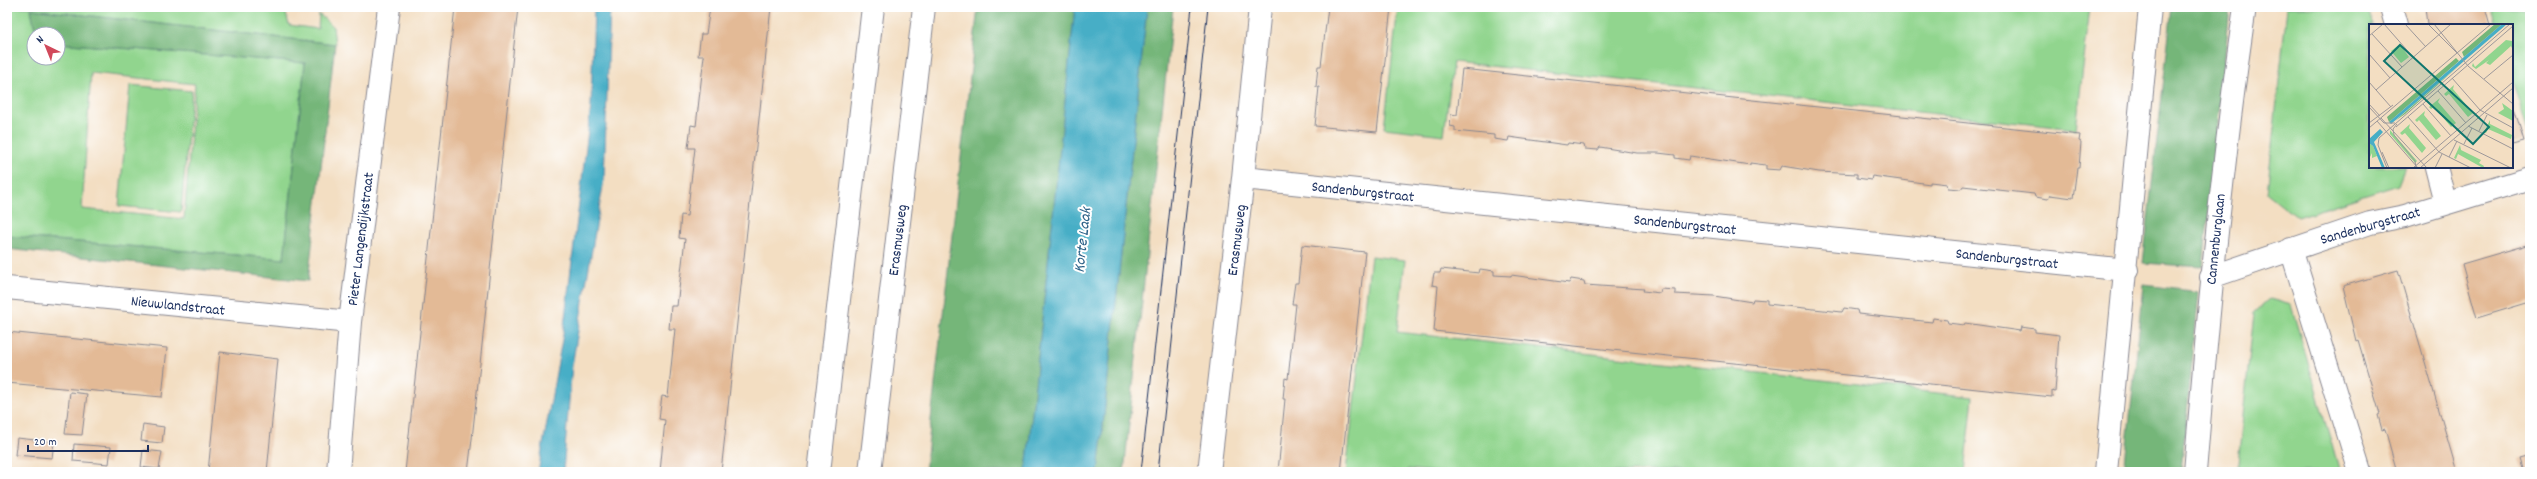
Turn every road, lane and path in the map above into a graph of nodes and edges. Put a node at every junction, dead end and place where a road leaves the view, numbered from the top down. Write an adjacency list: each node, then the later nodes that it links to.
1 (389, 7): 17 (street, Pieter Langendijkstraat)
2 (873, 7): 19 (street)
3 (924, 7): 20 (street, Erasmusweg)
4 (1260, 7): 10 (street, Erasmusweg)
5 (2150, 7): 14 (street)
6 (2245, 7): 15 (street, Cannenburglaan)
7 (2391, 7): 8 (street)
8 (2396, 24)
9 (2436, 168): 12 (street)
10 (1243, 178): 14 (street, Sandenburgstraat); 21 (street, Erasmusweg)
11 (2530, 178): 12 (street, Sandenburgstraat)
12 (2446, 202): 13 (street, Sandenburgstraat)
13 (2291, 249): 15 (street, Sandenburgstraat); 24 (street)
14 (2126, 270): 22 (street)
15 (2211, 276): 23 (street, Cannenburglaan)
16 (7, 288): 17 (street, Nieuwlandstraat)
17 (350, 322): 18 (street, Pieter Langendijkstraat)
18 (338, 472)
19 (819, 472)
20 (870, 472)
21 (1209, 472)
22 (2106, 472)
23 (2196, 472)
24 (2360, 472)

